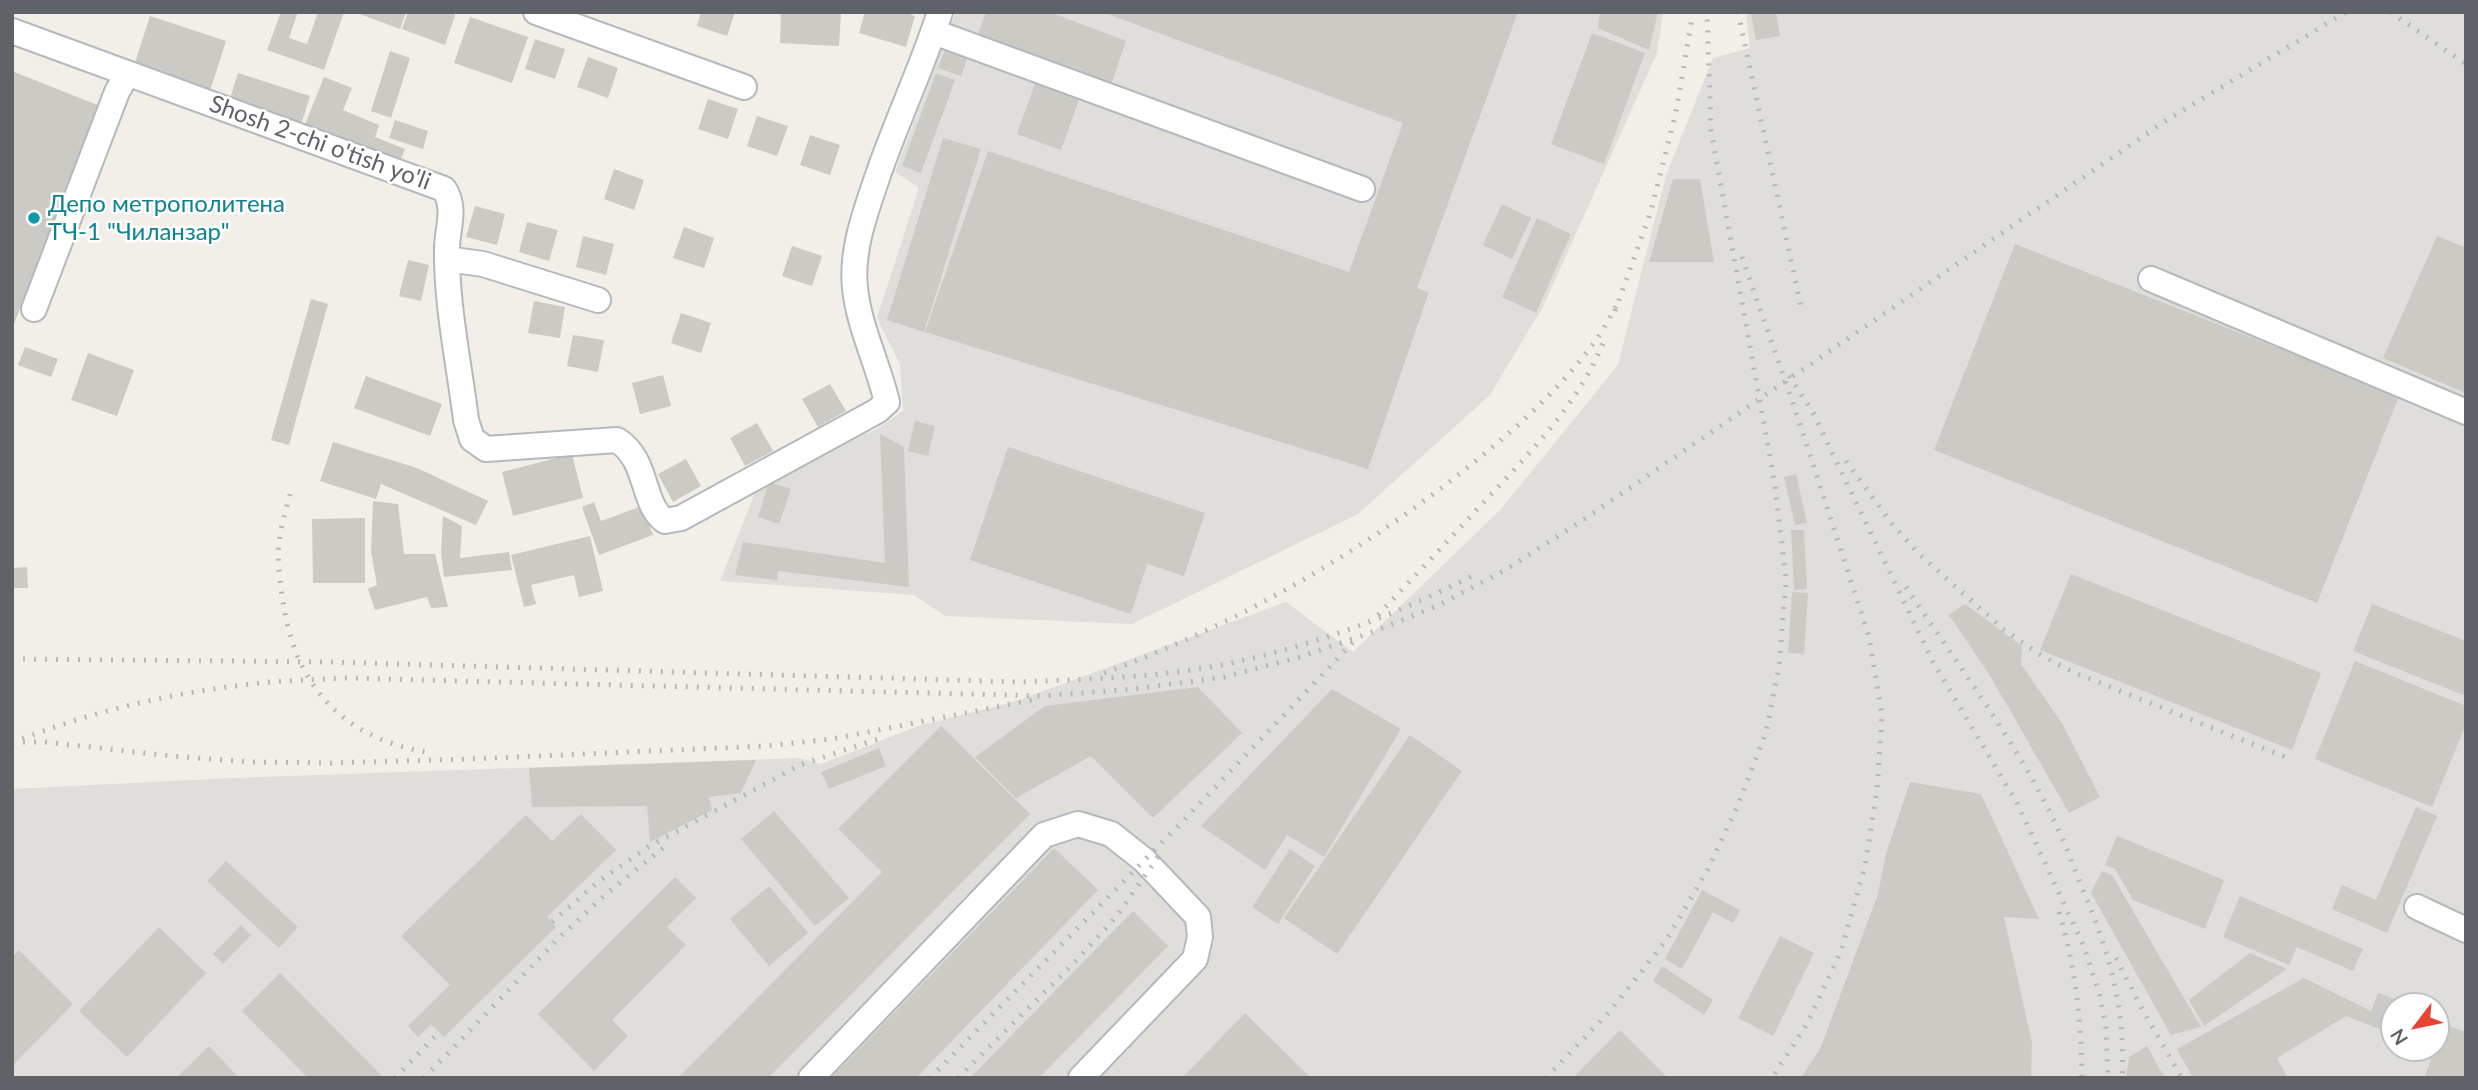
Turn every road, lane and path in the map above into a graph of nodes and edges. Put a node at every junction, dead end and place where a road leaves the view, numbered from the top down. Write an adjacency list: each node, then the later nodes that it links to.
1 (536, 12): 5 (street)
2 (937, 22): 6 (street); 7 (street, Shosh 2-chi o'tish yo'li)
3 (12, 31): 4 (street, Shosh 2-chi o'tish yo'li)
4 (127, 74): 7 (street, Shosh 2-chi o'tish yo'li); 10 (street)
5 (744, 87)
6 (1362, 189)
7 (447, 259): 9 (street)
8 (2151, 279): 11 (street)
9 (598, 300)
10 (34, 309)
11 (2466, 412)
12 (2417, 907): 13 (street)
13 (2466, 930)
14 (811, 1078): 15 (street)
15 (1082, 1078)

